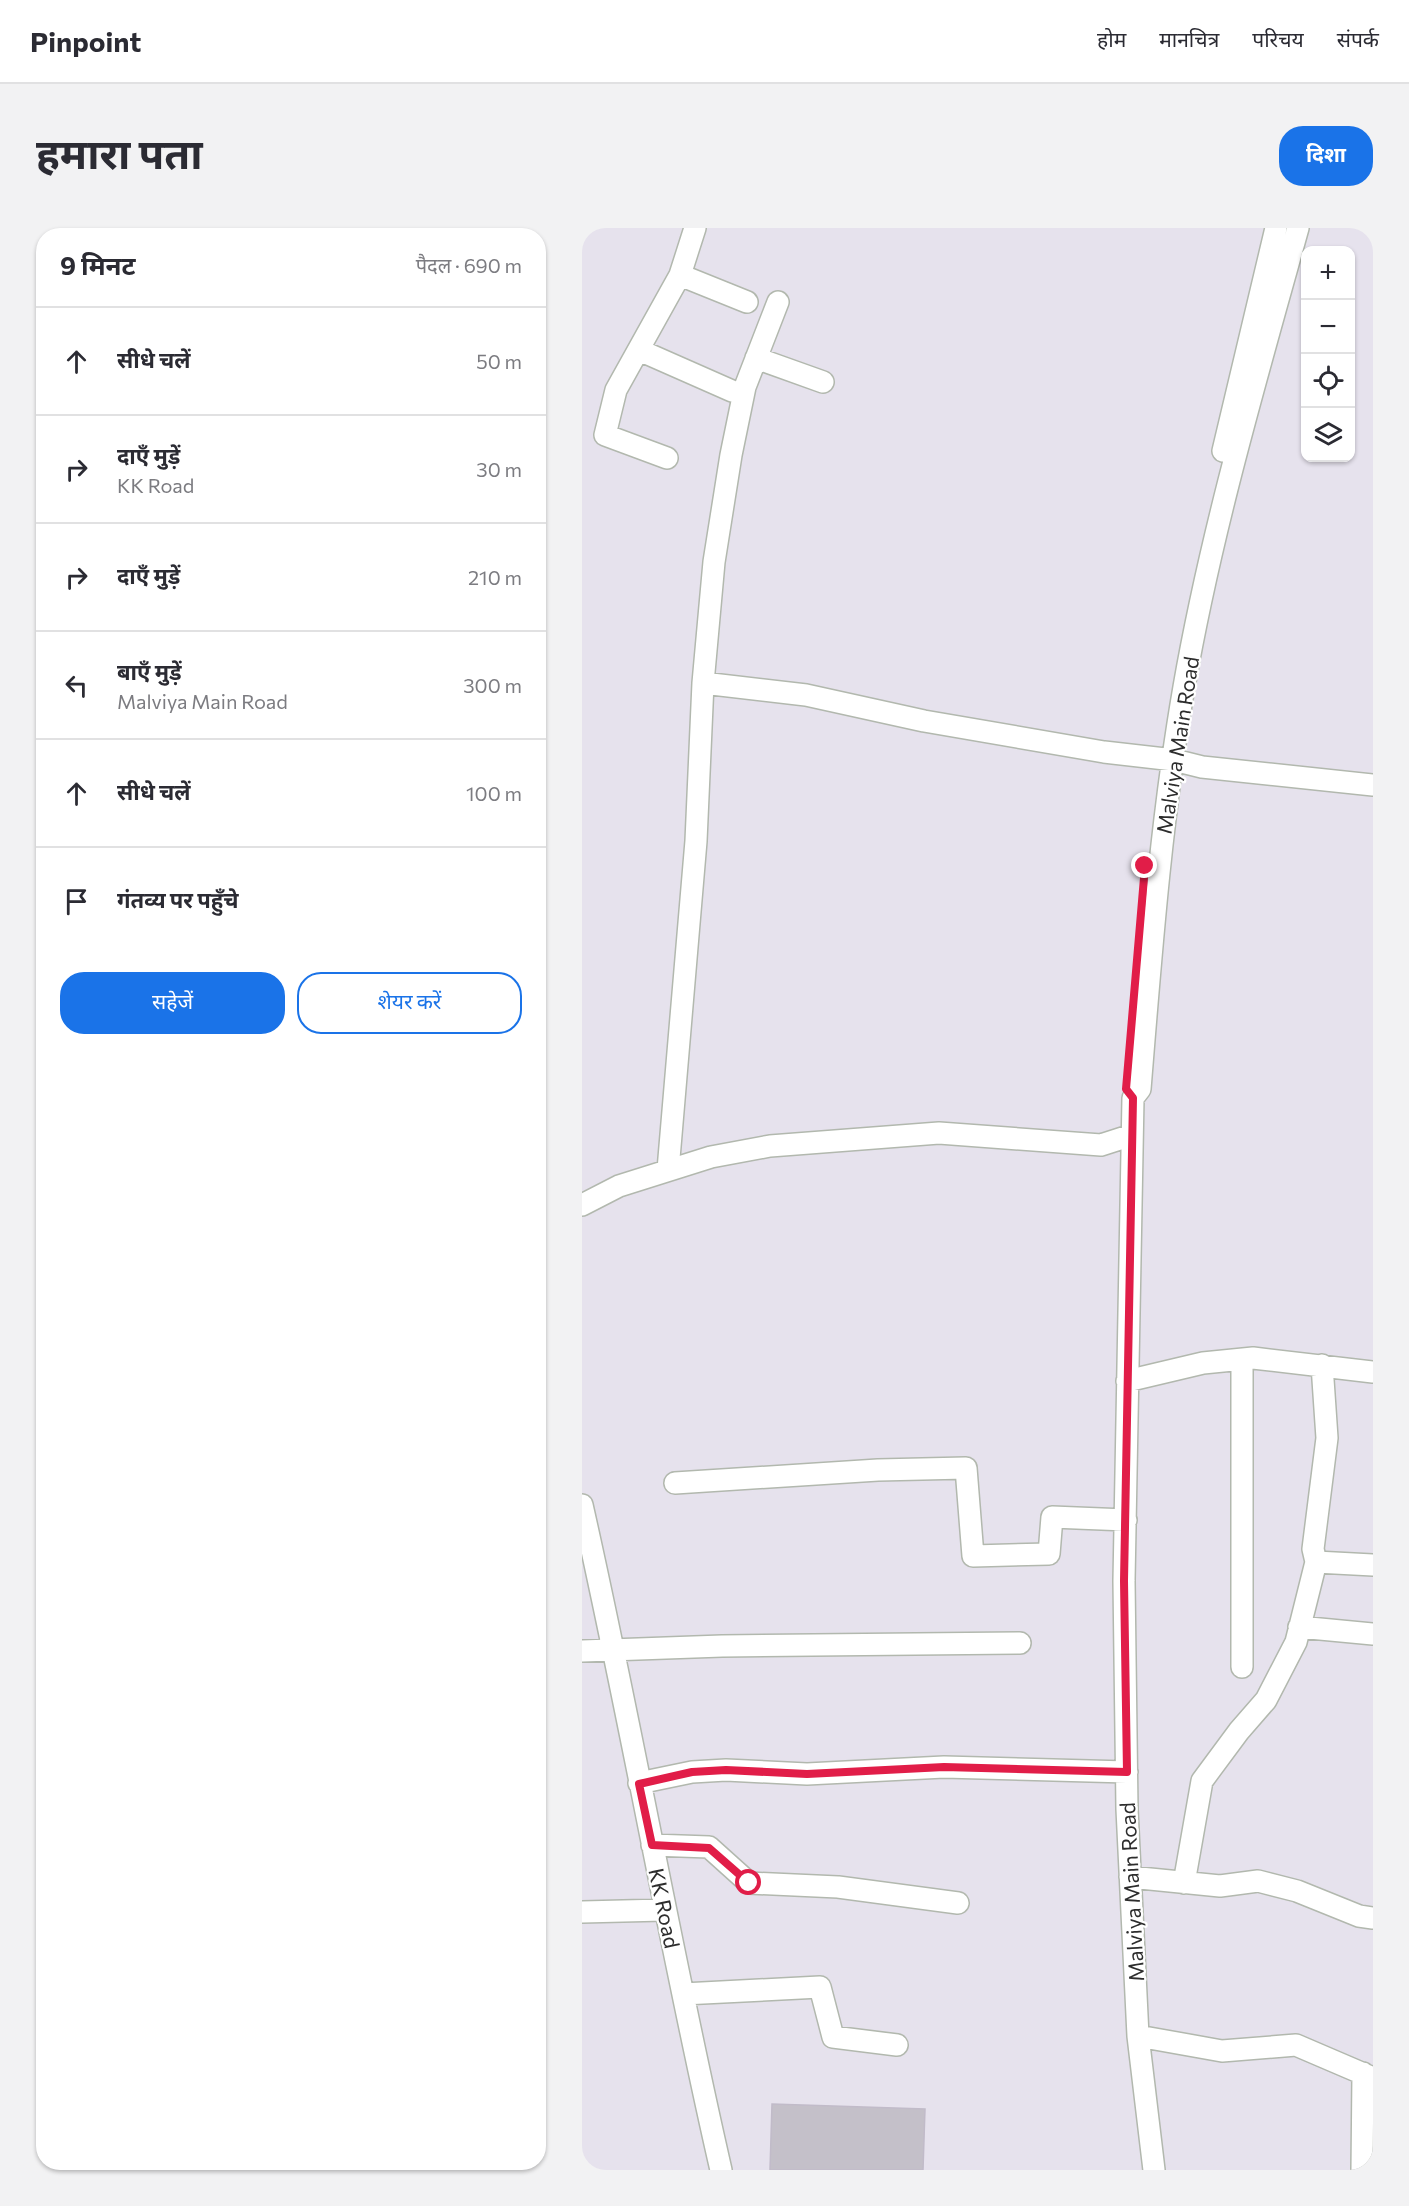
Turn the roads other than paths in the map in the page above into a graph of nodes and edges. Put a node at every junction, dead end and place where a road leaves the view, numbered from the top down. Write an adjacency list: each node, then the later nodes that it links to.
1 (695, 228): 4 (street)
2 (1276, 228): 12 (street)
3 (1298, 228): 12 (street, Malviya Main Road)
4 (680, 274): 5 (street); 7 (street)
5 (747, 302)
6 (777, 302): 8 (street)
7 (639, 350): 10 (street); 11 (street)
8 (756, 358): 9 (street); 13 (street)
9 (823, 382)
10 (732, 391)
11 (666, 458)
12 (1216, 511): 14 (street, Malviya Main Road)
13 (703, 683): 14 (street); 17 (street)
14 (1167, 759): 15 (street); 16 (street, Malviya Main Road)
15 (1373, 786)
16 (1132, 1135): 17 (street); 22 (street, Malviya Main Road)
17 (668, 1170): 18 (street)
18 (582, 1205)
19 (1242, 1359): 20 (street); 22 (street); 33 (street)
20 (1322, 1365): 21 (street); 26 (street)
21 (1373, 1372)
22 (1127, 1381): 25 (street, Malviya Main Road)
23 (675, 1483): 25 (street)
24 (584, 1519): 31 (street, KK Road)
25 (1126, 1520): 34 (street, Malviya Main Road)
26 (1316, 1562): 27 (street); 28 (street)
27 (1373, 1565)
28 (1299, 1627): 29 (street); 38 (street)
29 (1373, 1634)
30 (1020, 1643): 31 (street)
31 (613, 1648): 32 (street); 35 (street, KK Road)
32 (582, 1651)
33 (1242, 1667)
34 (1127, 1772): 35 (street); 37 (street, Malviya Main Road)
35 (639, 1784): 36 (street, KK Road)
36 (652, 1845): 39 (street); 40 (street, KK Road)
37 (1130, 1877): 38 (street); 44 (street, Malviya Main Road)
38 (1184, 1882): 42 (street)
39 (958, 1903)
40 (664, 1910): 41 (street); 43 (street, KK Road)
41 (582, 1912)
42 (1373, 1918)
43 (683, 1994): 45 (street); 47 (street, KK Road)
44 (1138, 2036): 46 (street); 48 (street, Malviya Main Road)
45 (897, 2045)
46 (1368, 2076): 49 (street)
47 (721, 2170)
48 (1154, 2170)
49 (1362, 2170)

